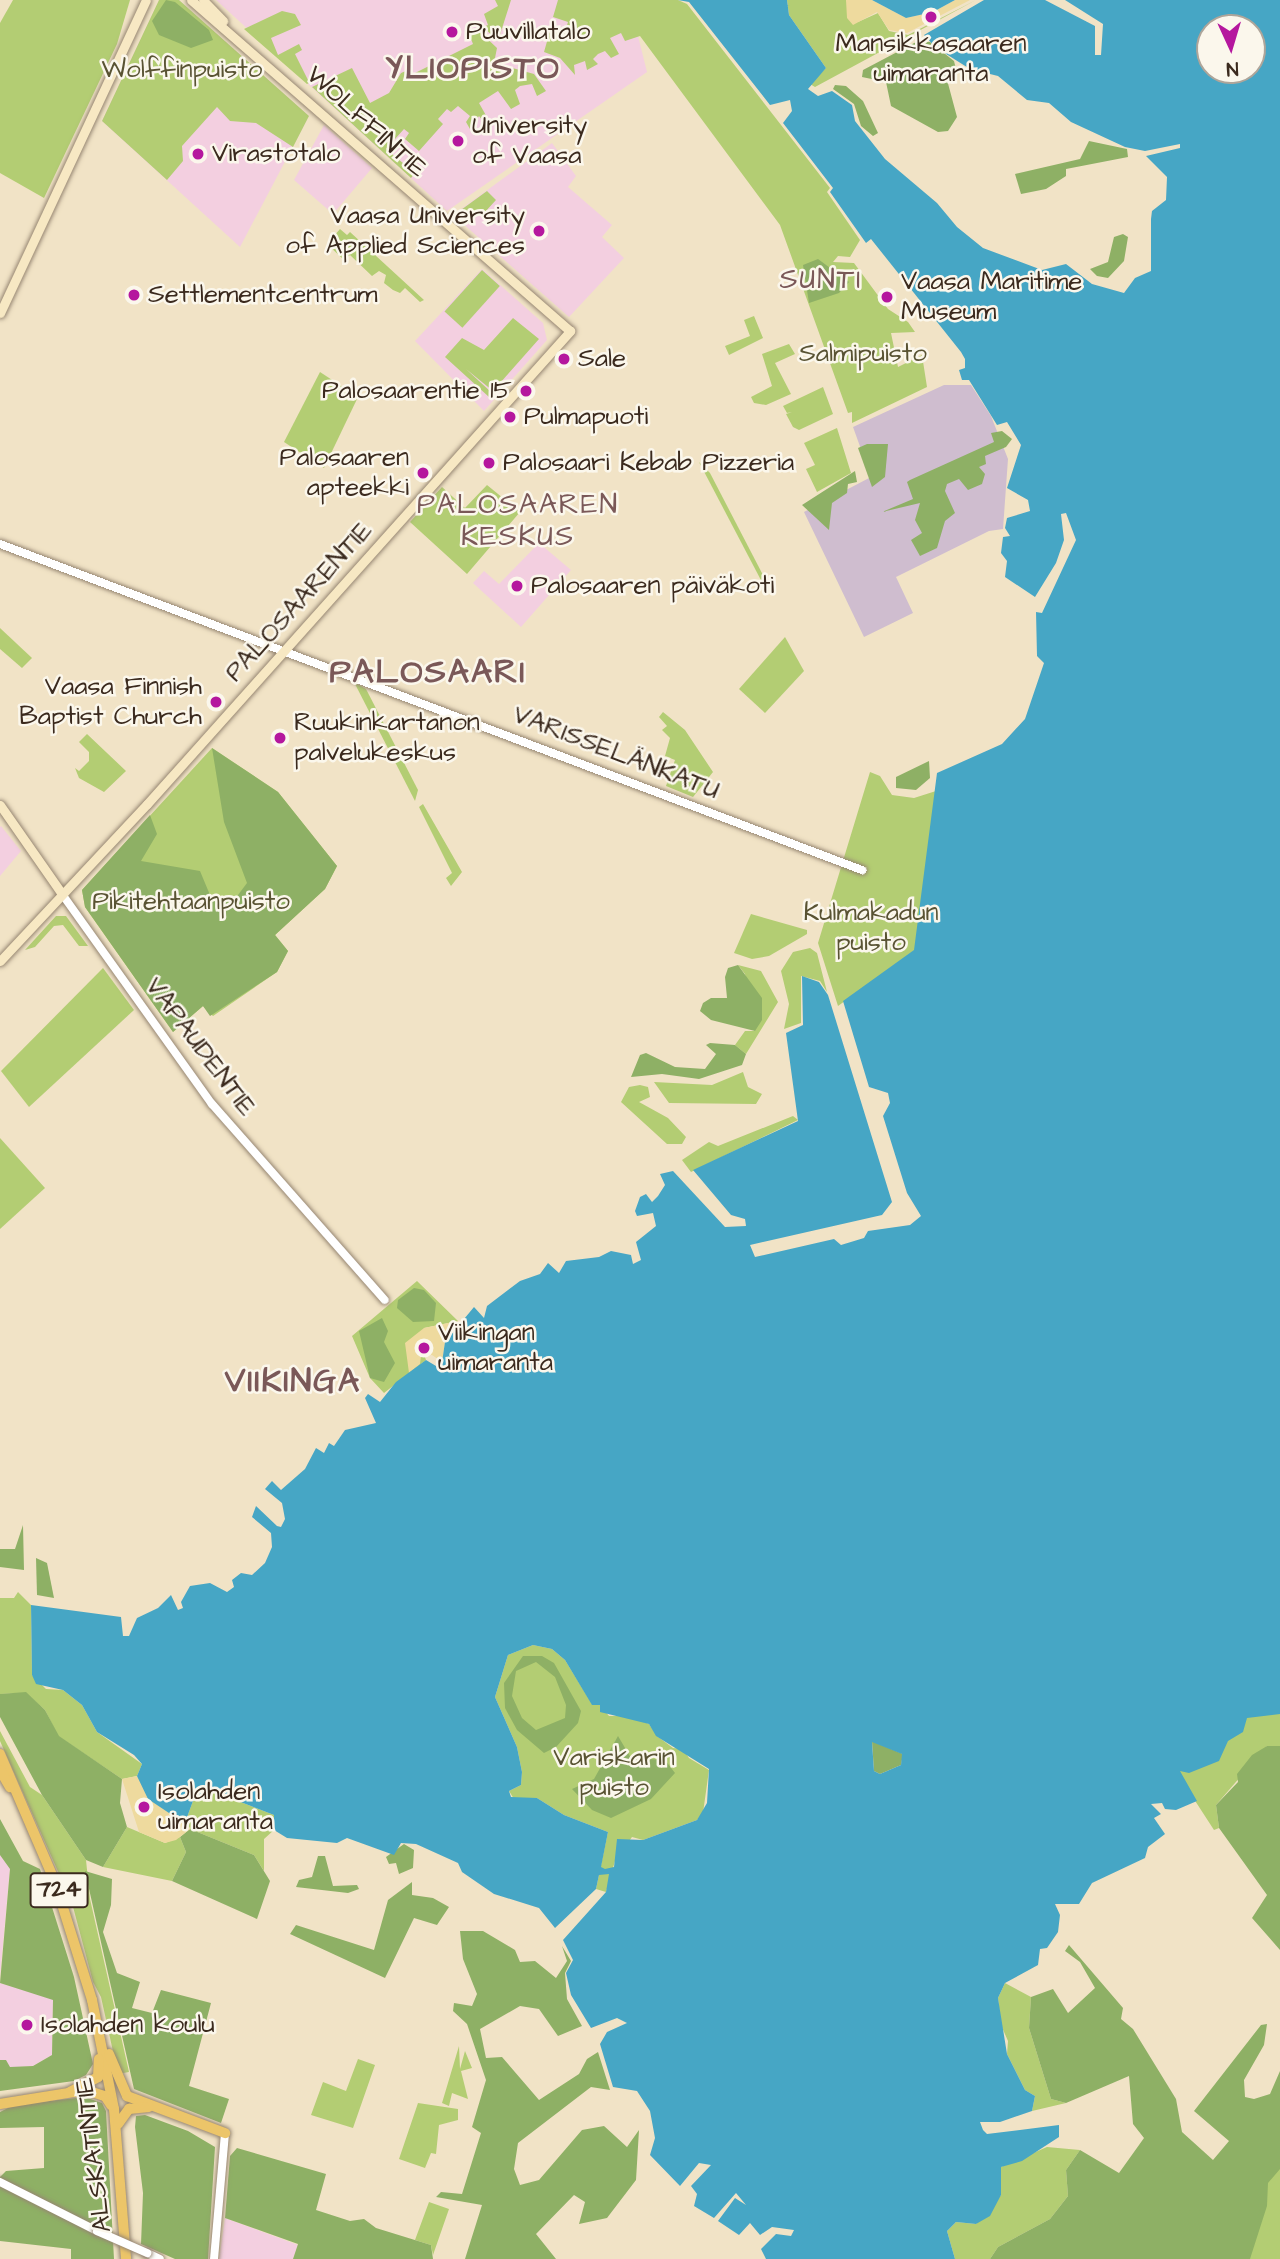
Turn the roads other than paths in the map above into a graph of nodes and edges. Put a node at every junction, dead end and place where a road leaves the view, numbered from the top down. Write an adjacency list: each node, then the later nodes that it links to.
1 (146, 0): 5 (main road)
2 (191, 0): 4 (main road, WOLFFINTIE)
3 (203, 0): 4 (main road, WOLFFINTIE)
4 (228, 28): 6 (main road, WOLFFINTIE)
5 (0, 313)
6 (570, 331): 8 (main road, PALOSAARENTIE)
7 (0, 544): 8 (street, VARISSELÄNKATU)
8 (283, 651): 10 (street, VARISSELÄNKATU); 11 (main road, PALOSAARENTIE)
9 (0, 805): 11 (main road, VAPAUDENTIE)
10 (862, 870)
11 (62, 894): 12 (main road, PALOSAARENTIE); 13 (street, VAPAUDENTIE)
12 (0, 961)
13 (385, 1300)
14 (0, 1754): 16 (main road, ALSKATINTIE / 724)
15 (0, 1770): 16 (main road, ALSKATINTIE / 724)
16 (23, 1808): 17 (main road, ALSKATINTIE / 724)
17 (84, 1976): 18 (main road, ALSKATINTIE / 724); 19 (main road)
18 (92, 2000): 21 (main road); 22 (main road, ALSKATINTIE / 724)
19 (70, 2092): 20 (main road); 22 (main road)
20 (0, 2104)
21 (150, 2107): 23 (main road); 24 (main road)
22 (114, 2109): 23 (main road, ALSKATINTIE / 724)
23 (116, 2131): 26 (main road, ALSKATINTIE / 724)
24 (225, 2133): 28 (street)
25 (0, 2182): 27 (street, bridge)
26 (126, 2259)
27 (160, 2259)
28 (214, 2259)

